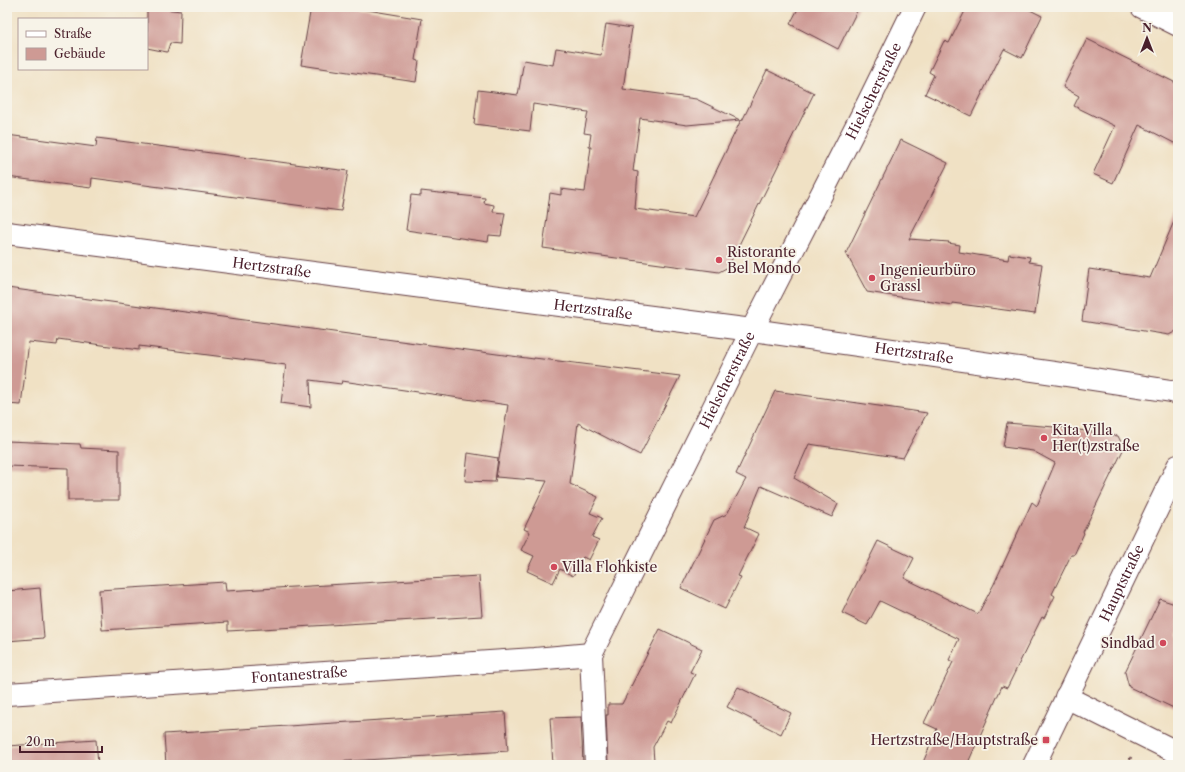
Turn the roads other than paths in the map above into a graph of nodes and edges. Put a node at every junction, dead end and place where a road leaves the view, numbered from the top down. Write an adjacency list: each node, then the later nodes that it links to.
1 (914, 7): 5 (street, Hielscherstraße)
2 (1142, 7): 3 (street)
3 (1178, 25)
4 (7, 233): 5 (street, Hertzstraße)
5 (752, 330): 6 (street, Hertzstraße); 8 (street, Hielscherstraße)
6 (1178, 394)
7 (1178, 466): 10 (street, Hauptstraße)
8 (591, 654): 9 (street, Fontanestraße); 12 (street, Hielscherstraße)
9 (7, 694)
10 (1066, 697): 11 (street); 13 (street, Hauptstraße)
11 (1178, 753)
12 (596, 765)
13 (1034, 765)

